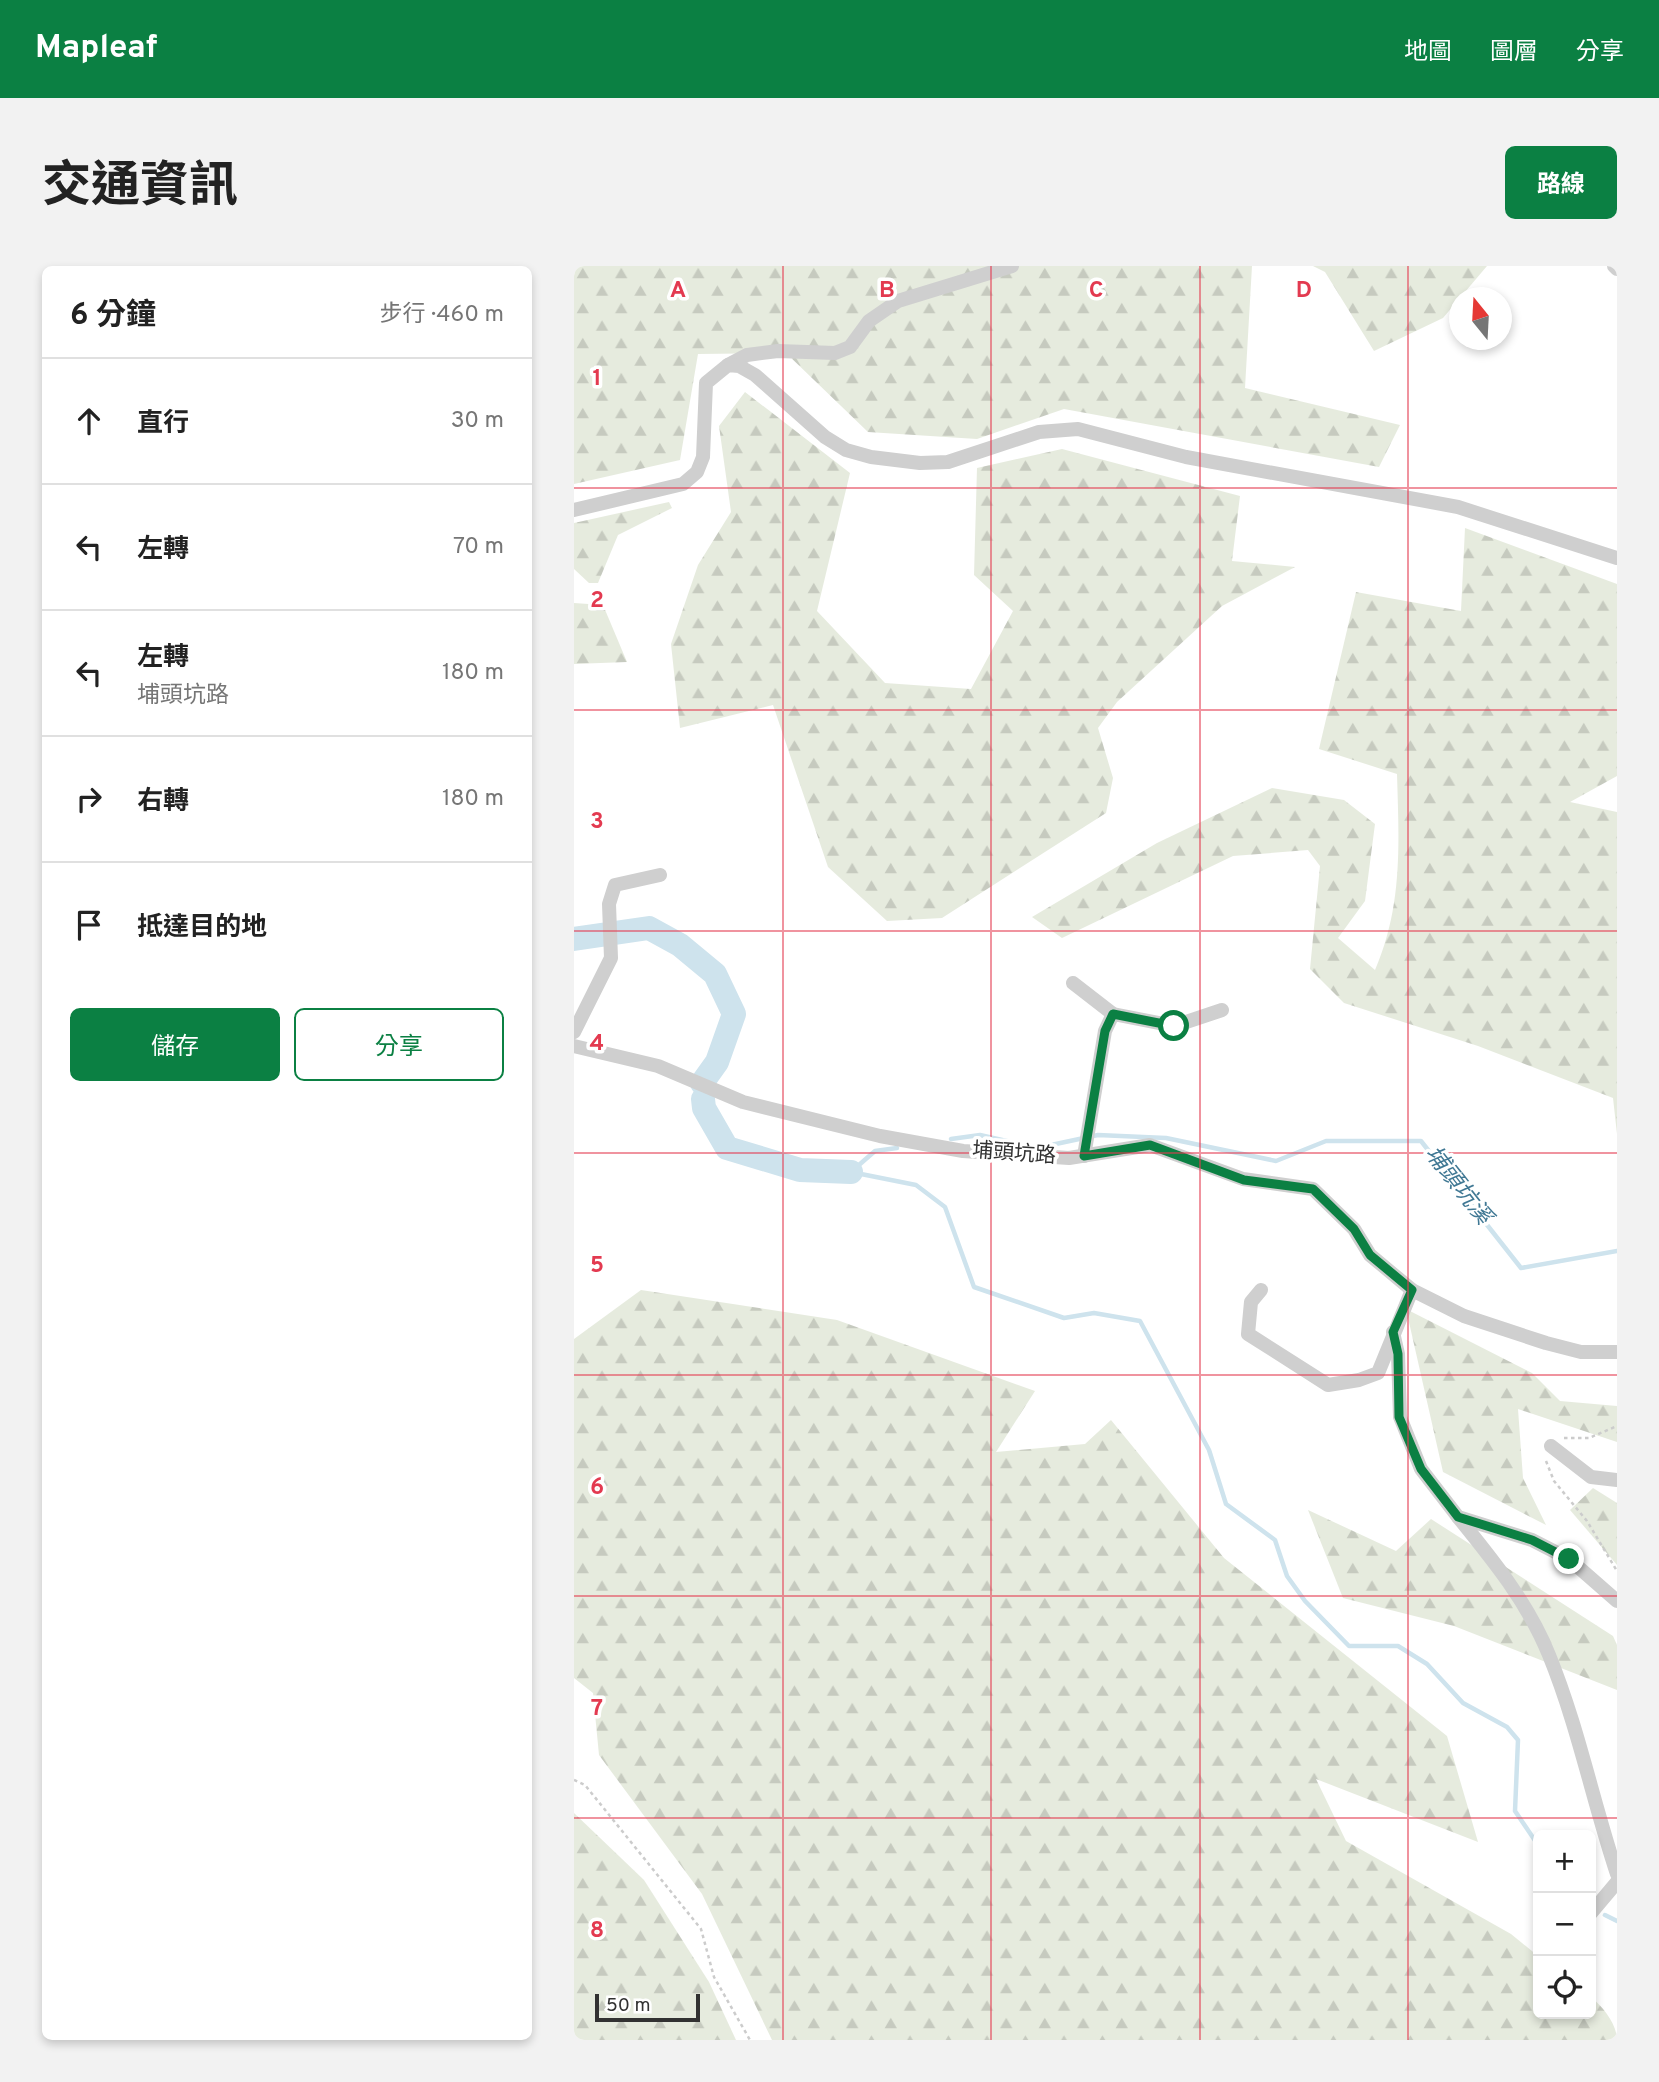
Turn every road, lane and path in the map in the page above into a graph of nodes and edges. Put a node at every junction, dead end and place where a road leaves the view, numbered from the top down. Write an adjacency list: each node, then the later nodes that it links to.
1 (1012, 266): 2 (street)
2 (728, 365): 3 (street); 4 (street)
3 (574, 510)
4 (1617, 558)
5 (660, 875): 9 (street)
6 (1073, 984): 8 (street)
7 (1222, 1010): 8 (street)
8 (1113, 1014): 11 (street)
9 (574, 1032)
10 (574, 1046): 11 (street, 埔頭坑路)
11 (1085, 1151): 13 (street, 埔頭坑路)
12 (1261, 1290): 14 (street)
13 (1412, 1290): 14 (street); 15 (street, 埔頭坑路)
14 (1393, 1332): 18 (street)
15 (1617, 1352)
16 (1551, 1446): 17 (street)
17 (1617, 1480)
18 (1458, 1517): 19 (street); 21 (street)
19 (1617, 1601)
20 (574, 1780): 24 (path)
21 (1617, 1874)
22 (1617, 1882): 23 (street)
23 (1596, 1907)
24 (750, 2040)

